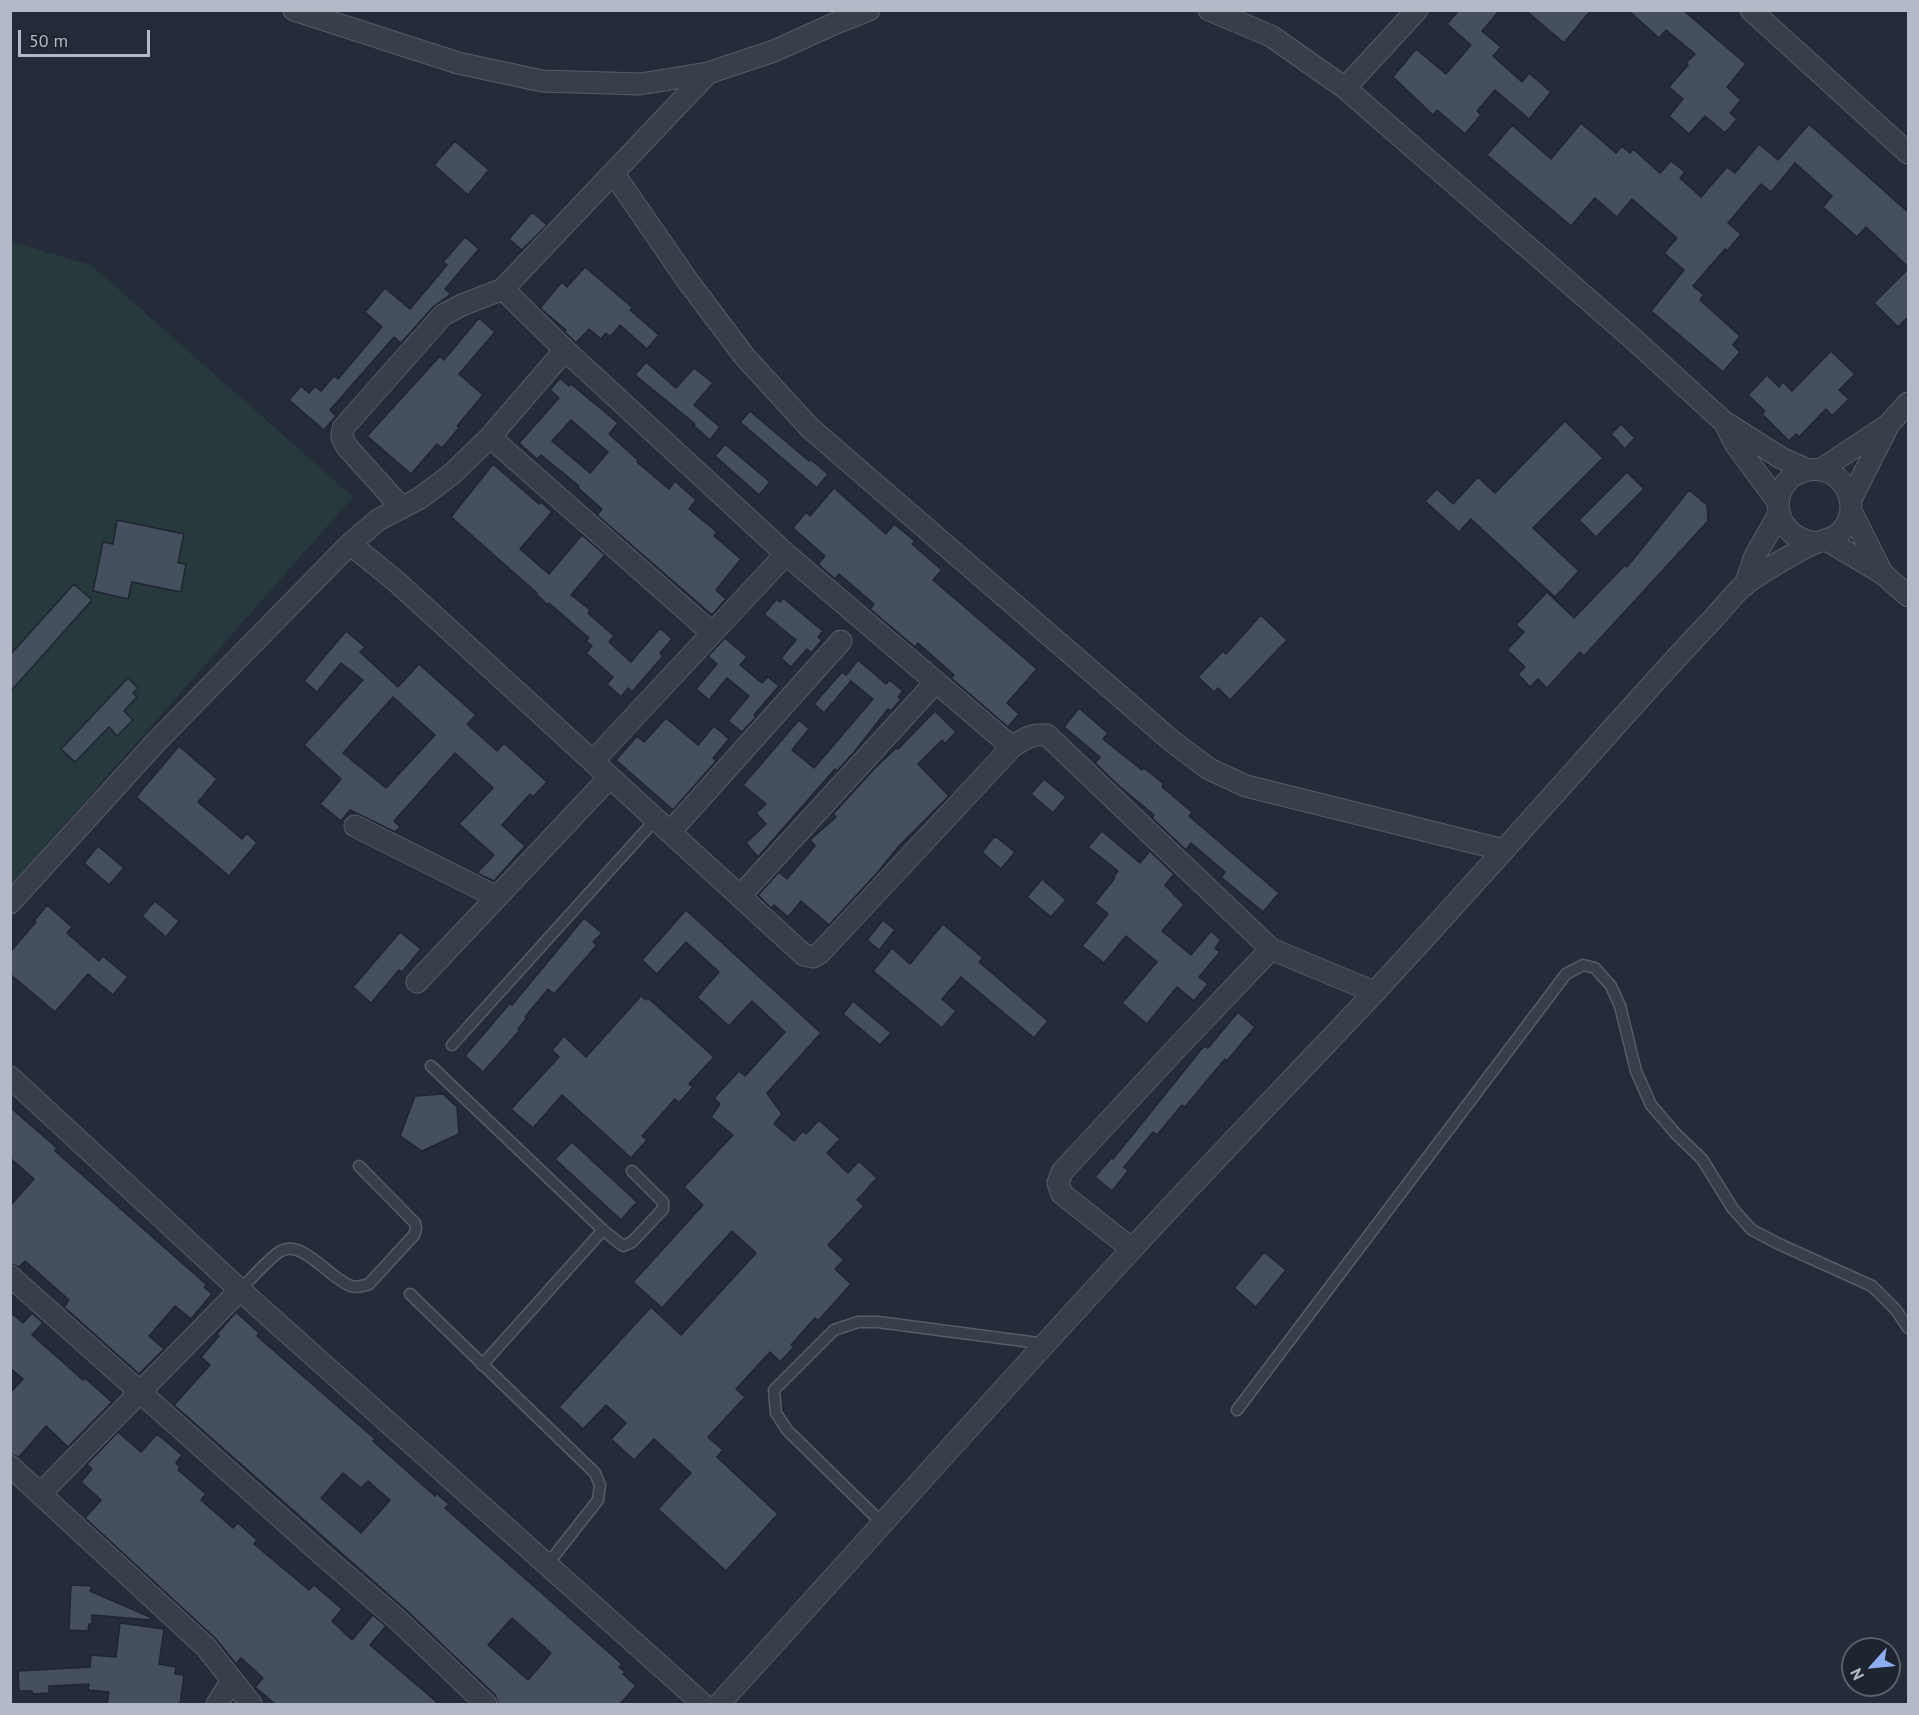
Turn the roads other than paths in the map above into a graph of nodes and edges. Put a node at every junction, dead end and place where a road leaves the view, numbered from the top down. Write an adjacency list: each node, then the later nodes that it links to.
1 (294, 10): 6 (street)
2 (1417, 10): 7 (street)
3 (1751, 10): 8 (street)
4 (1214, 11): 7 (street)
5 (862, 12): 6 (street)
6 (708, 73): 9 (street)
7 (1345, 88): 13 (street)
8 (1908, 153)
9 (614, 174): 10 (street); 34 (street)
10 (503, 289): 11 (street); 18 (street)
11 (565, 350): 15 (street); 22 (street)
12 (1908, 403): 14 (street)
13 (1723, 421): 16 (street); 19 (street)
14 (1888, 425): 16 (street); 17 (street)
15 (490, 437): 18 (street); 26 (street)
16 (1814, 470): 17 (street); 19 (street)
17 (1851, 505): 20 (street); 23 (street)
18 (402, 508): 21 (street)
19 (1779, 508): 20 (street); 24 (street)
20 (1822, 542): 23 (street); 24 (street)
21 (350, 544): 30 (street); 37 (street)
22 (786, 554): 26 (street); 28 (street)
23 (1882, 573): 25 (street)
24 (1745, 585): 34 (street)
25 (1908, 596)
26 (712, 633): 30 (street)
27 (840, 641): 32 (street)
28 (936, 682): 29 (street); 35 (street)
29 (1012, 747): 35 (street); 38 (street)
30 (593, 761): 31 (street)
31 (610, 777): 32 (street); 36 (street)
32 (663, 825): 35 (street); 41 (lane)
33 (355, 826): 36 (street)
34 (1504, 850): 40 (street)
35 (740, 896)
36 (497, 897): 39 (street)
37 (10, 903)
38 (1271, 950): 40 (street); 47 (street)
39 (417, 982)
40 (1374, 992): 47 (street)
41 (452, 1045)
42 (431, 1066): 46 (lane)
43 (10, 1077): 49 (street)
44 (359, 1166): 49 (lane)
45 (632, 1171): 46 (lane)
46 (603, 1230): 53 (lane)
47 (1132, 1249): 52 (street)
48 (10, 1276): 54 (street)
49 (240, 1290): 54 (street); 59 (street)
50 (410, 1294): 53 (lane)
51 (1908, 1328): 55 (lane)
52 (1046, 1344): 58 (street); 58 (lane)
53 (482, 1365): 59 (lane)
54 (140, 1392): 57 (street); 63 (street)
55 (1237, 1410)
56 (10, 1466): 57 (street)
57 (41, 1493): 60 (street)
58 (883, 1524): 65 (street)
59 (547, 1565): 64 (street)
60 (232, 1680): 61 (street); 62 (street)
61 (217, 1704)
62 (251, 1704)
63 (486, 1704)
64 (703, 1704)
65 (719, 1704)

